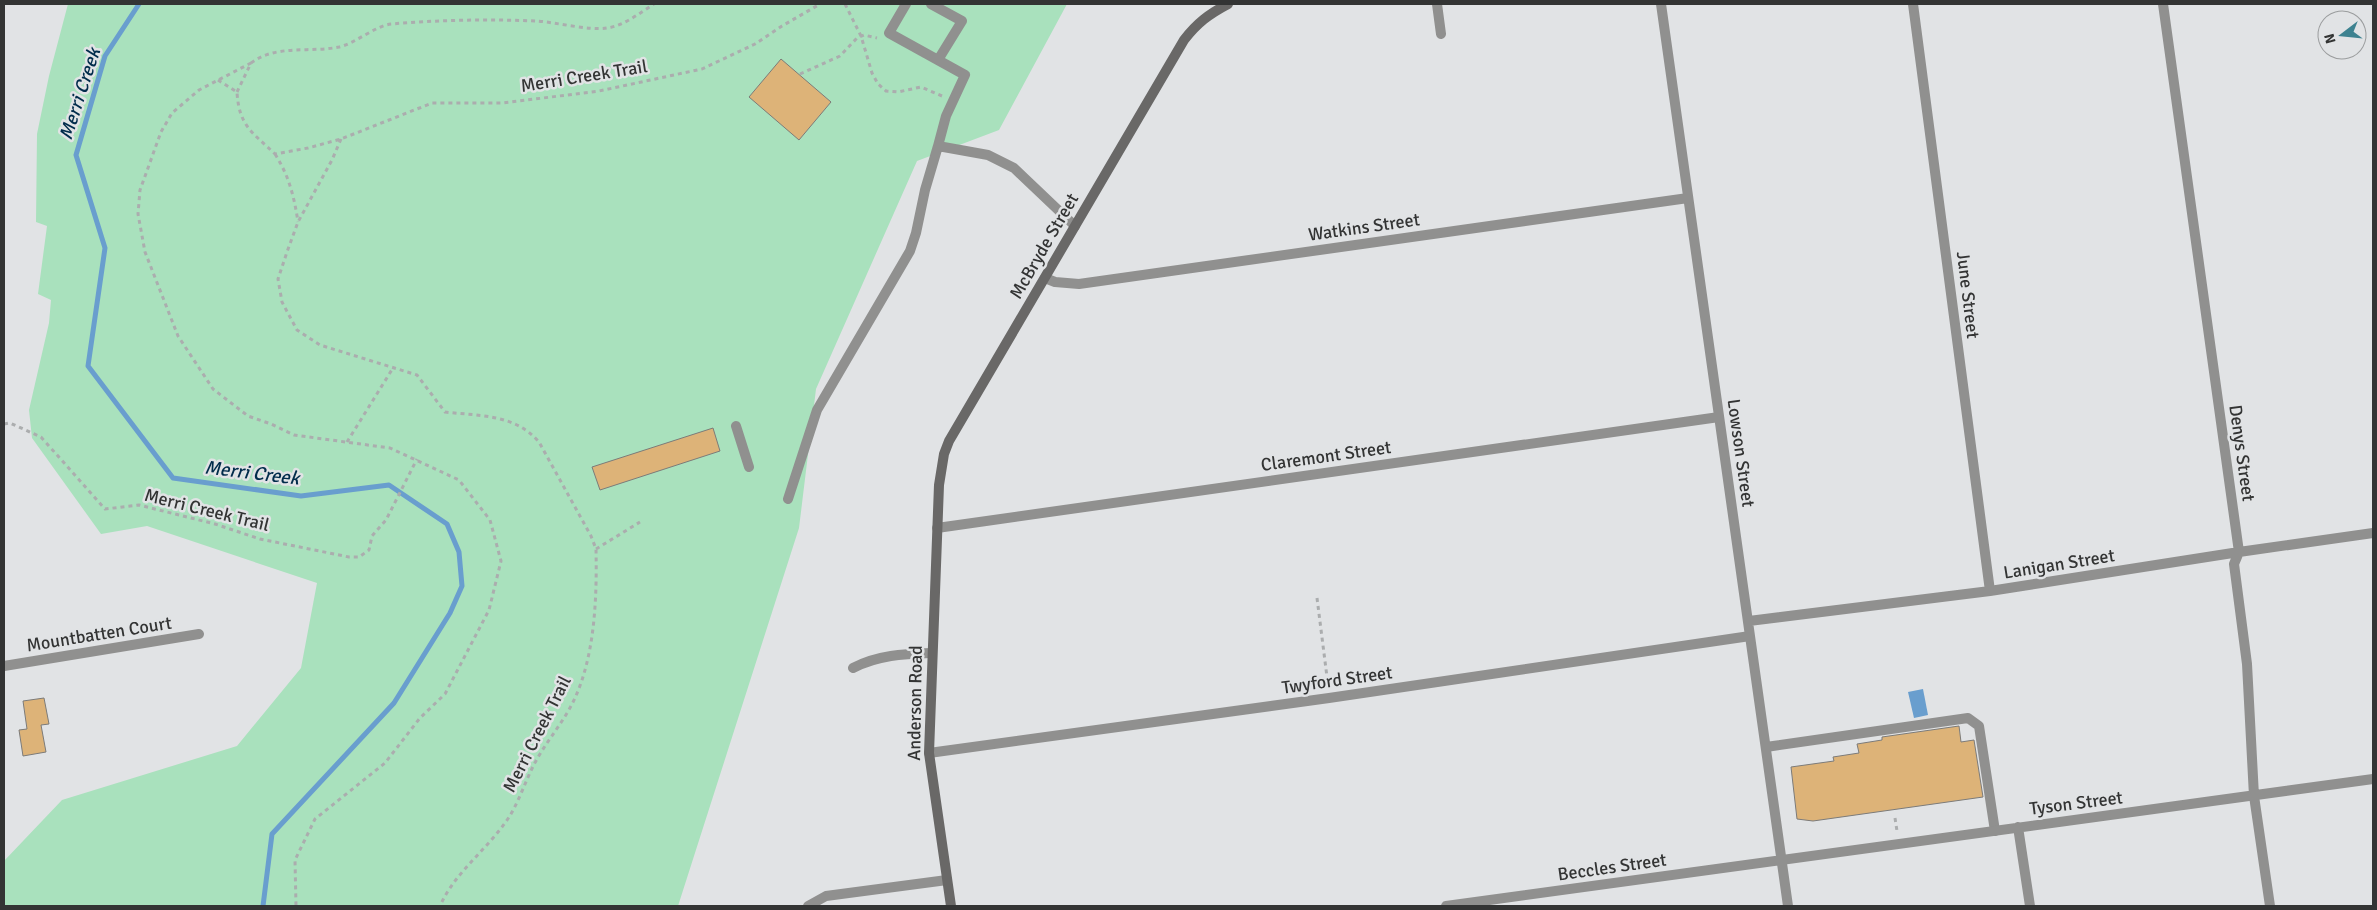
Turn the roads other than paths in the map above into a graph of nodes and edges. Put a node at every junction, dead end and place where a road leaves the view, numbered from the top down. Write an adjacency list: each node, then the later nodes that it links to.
1 (906, 4): 9 (street)
2 (931, 4): 9 (street)
3 (1228, 4): 12 (street, McBryde Street)
4 (1437, 4): 8 (street)
5 (1661, 4): 11 (street, Lowson Street)
6 (1913, 4): 21 (street, June Street)
7 (2163, 4): 20 (street, Denys Street)
8 (1441, 34)
9 (938, 60): 10 (street)
10 (938, 146): 12 (street); 17 (street)
11 (1688, 198): 13 (street, Watkins Street); 14 (street, Lowson Street)
12 (1075, 226): 13 (street, McBryde Street)
13 (1045, 278): 18 (street, McBryde Street)
14 (1719, 417): 18 (street, Claremont Street); 22 (street, Lowson Street)
15 (736, 426): 16 (street)
16 (749, 467)
17 (788, 499)
18 (937, 528): 25 (street, Anderson Road)
19 (2373, 533): 20 (street, Lanigan Street)
20 (2239, 552): 21 (street, Lanigan Street); 31 (street, Denys Street)
21 (1990, 591): 22 (street, Lanigan Street)
22 (1748, 621): 24 (street, Lowson Street)
23 (199, 634): 26 (street, Mountbatten Court)
24 (1750, 636): 28 (street, Lowson Street); 29 (street, Twyford Street)
25 (932, 653): 27 (street); 29 (street, Anderson Road)
26 (4, 666)
27 (853, 668)
28 (1766, 747): 33 (street); 34 (street, Lowson Street)
29 (928, 752): 35 (street, Anderson Road)
30 (2373, 779): 31 (street, Tyson Street)
31 (2254, 796): 32 (street, Tyson Street); 41 (street, Denys Street)
32 (2018, 827): 33 (street, Tyson Street); 40 (street)
33 (1994, 831): 34 (street, Tyson Street)
34 (1782, 860): 38 (street, Beccles Street); 39 (street, Lowson Street)
35 (947, 880): 36 (street); 37 (street, Anderson Road)
36 (808, 906)
37 (951, 906)
38 (1446, 906)
39 (1788, 906)
40 (2030, 906)
41 (2270, 906)

